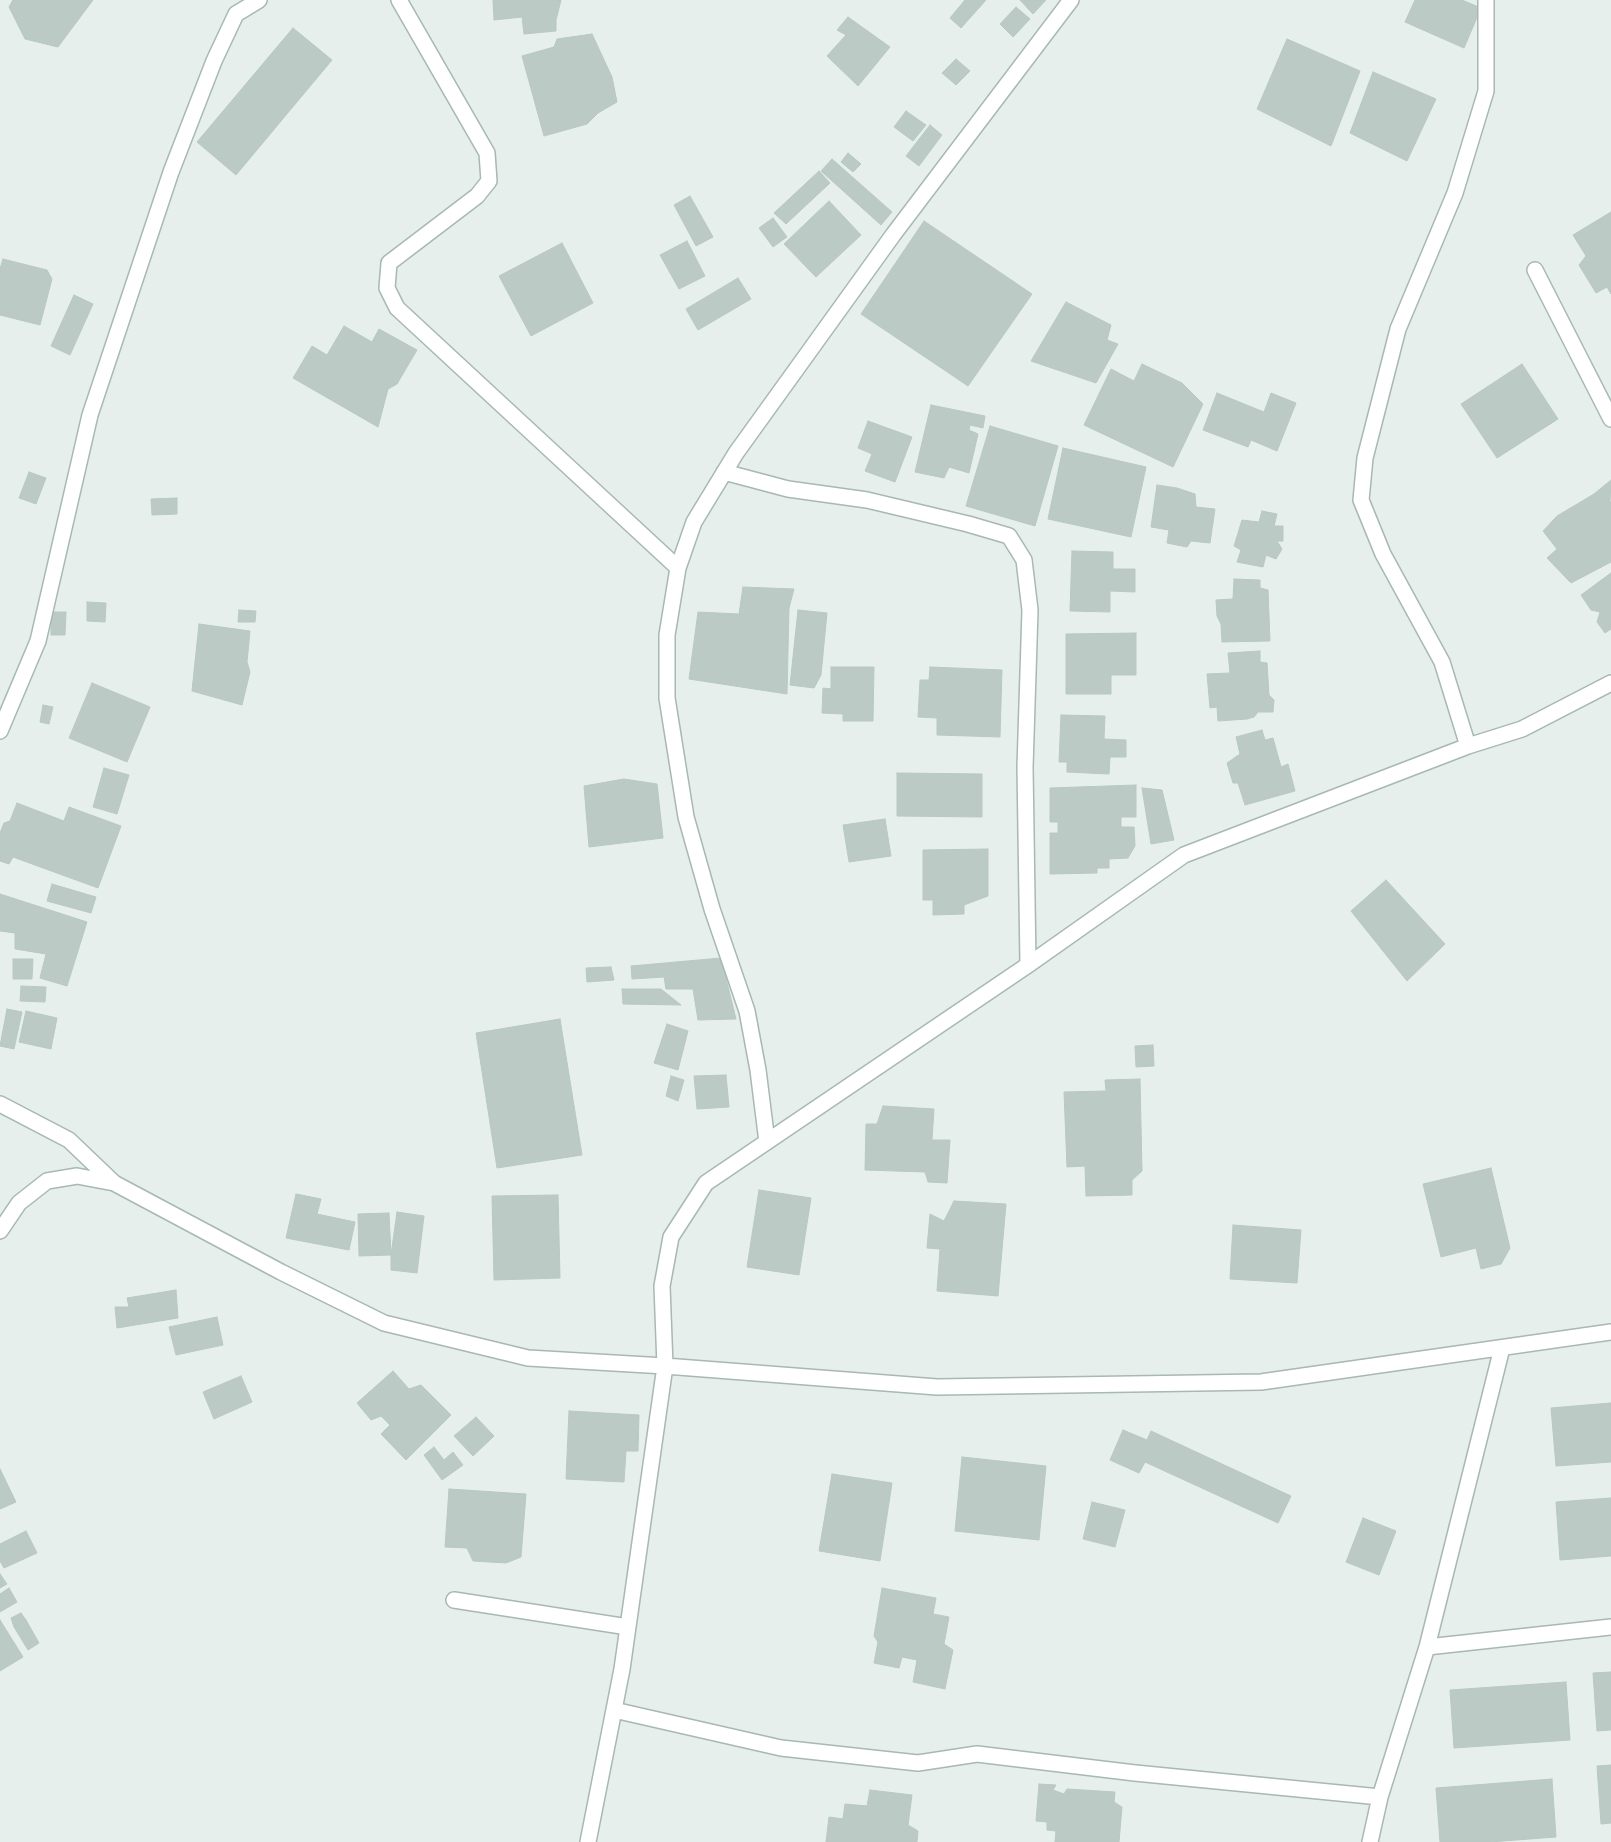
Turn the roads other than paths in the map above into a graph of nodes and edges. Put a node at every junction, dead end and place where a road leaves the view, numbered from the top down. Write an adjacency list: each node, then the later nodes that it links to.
1 (259, 0): 10 (street)
2 (399, 0): 8 (street)
3 (1072, 0): 7 (street)
4 (1486, 0): 11 (street)
5 (1535, 270): 6 (street)
6 (1611, 419)
7 (724, 472): 8 (street); 12 (street)
8 (678, 568): 14 (street)
9 (1611, 683): 11 (street)
10 (0, 731)
11 (1468, 746): 12 (street)
12 (1028, 965): 14 (street)
13 (0, 1104): 15 (street)
14 (767, 1142): 19 (street)
15 (114, 1184): 16 (street); 19 (street)
16 (0, 1231)
17 (1611, 1332): 18 (street)
18 (1502, 1348): 19 (street); 23 (street)
19 (665, 1366): 22 (street)
20 (454, 1600): 22 (street)
21 (1611, 1627): 23 (street)
22 (628, 1628): 24 (street)
23 (1427, 1647): 25 (street)
24 (614, 1710): 25 (street); 26 (street)
25 (1380, 1797): 27 (street)
26 (588, 1842)
27 (1370, 1842)

